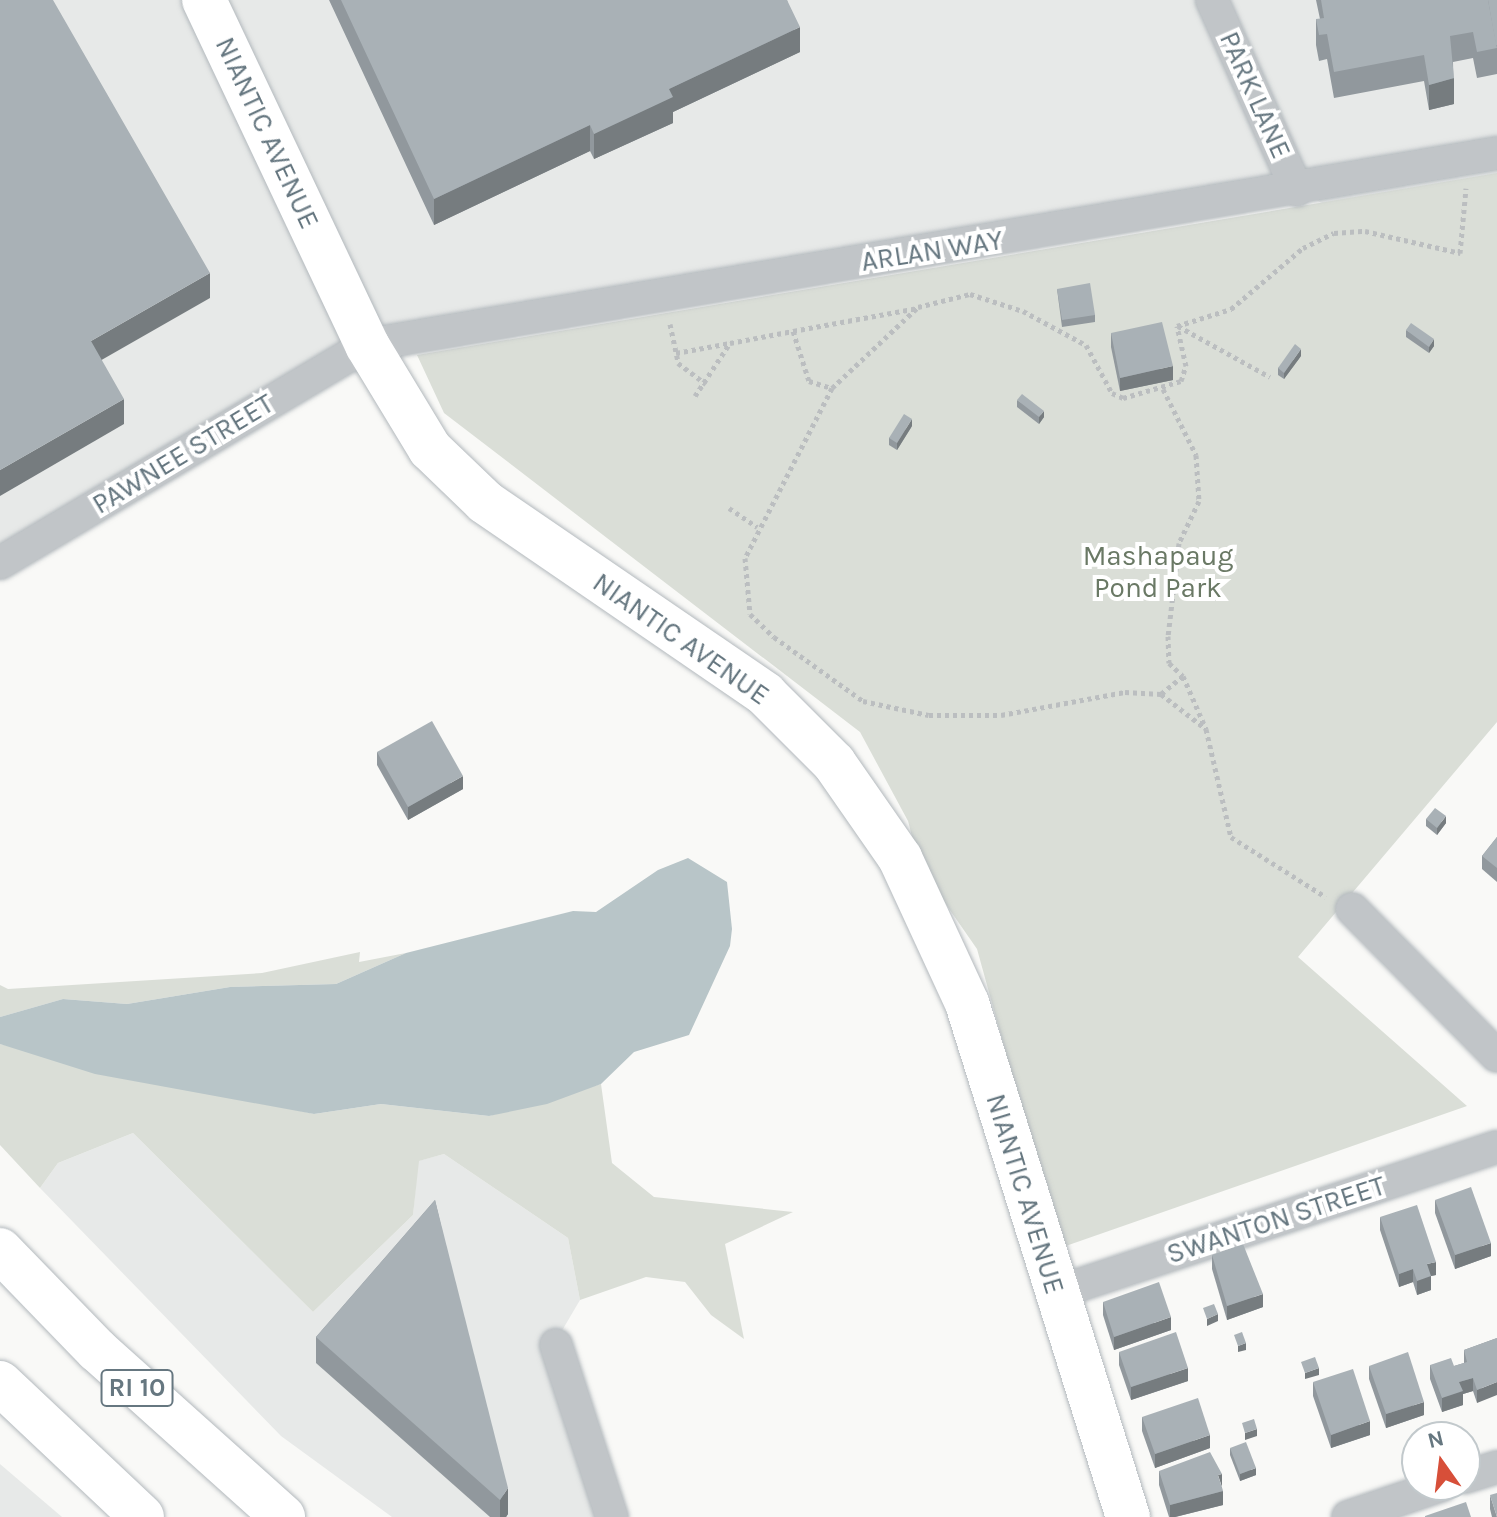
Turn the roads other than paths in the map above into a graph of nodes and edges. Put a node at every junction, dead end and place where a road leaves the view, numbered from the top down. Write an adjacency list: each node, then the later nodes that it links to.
1 (204, 0): 5 (main road, NIANTIC AVENUE)
2 (1212, 0): 4 (street, PARK LANE)
3 (1497, 153): 4 (street, ARLAN WAY)
4 (1297, 190): 5 (street, ARLAN WAY)
5 (367, 345): 6 (street, PAWNEE STREET); 11 (main road, NIANTIC AVENUE)
6 (0, 563)
7 (1339, 903): 8 (street)
8 (1497, 1056)
9 (1497, 1147): 11 (street, SWANTON STREET)
10 (0, 1250): 16 (main road, RI 10)
11 (1055, 1293): 18 (main road, NIANTIC AVENUE)
12 (556, 1345): 17 (street)
13 (0, 1383): 15 (main road)
14 (1401, 1499): 19 (street)
15 (142, 1517)
16 (283, 1517)
17 (612, 1517)
18 (1128, 1517)
19 (1348, 1517)

